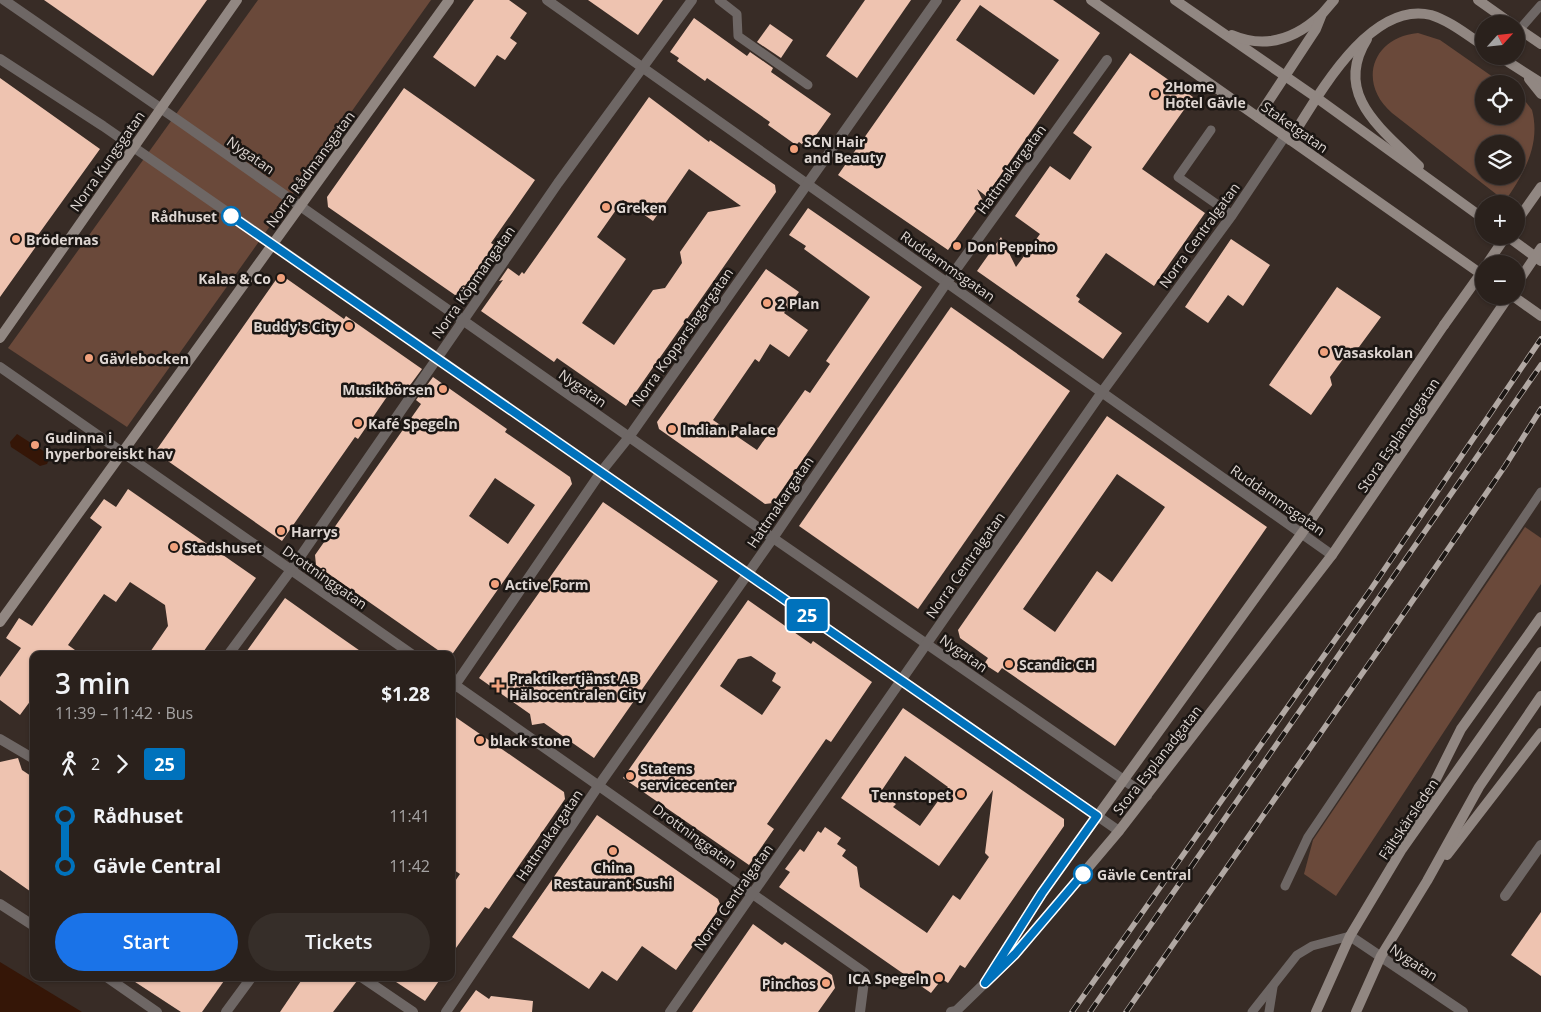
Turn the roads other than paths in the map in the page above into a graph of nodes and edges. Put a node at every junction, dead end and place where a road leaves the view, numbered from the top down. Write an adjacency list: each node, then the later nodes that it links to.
1 (1, 0): 31 (street, Nygatan)
2 (237, 0): 31 (street, Norra Kungsgatan)
3 (450, 0): 39 (street, Norra Rådmansgatan)
4 (547, 0): 24 (street, Ruddammsgatan)
5 (692, 0): 24 (street, Norra Köpmangatan)
6 (719, 0): 28 (lane)
7 (937, 0): 36 (street, Norra Kopparslagargatan)
8 (1092, 0): 32 (street, Staketgatan)
9 (1334, 0): 13 (street)
10 (1478, 0): 14 (street)
11 (1175, 1): 16 (street)
12 (1541, 5): 15 (lane)
13 (1322, 14): 16 (street); 26 (street)
14 (1499, 15)
15 (1525, 19)
16 (1219, 30): 26 (street)
17 (1372, 30): 19 (street, Norra Centralgatan); 30 (street, Norra Centralgatan); 38 (street)
18 (1525, 33): 20 (street)
19 (1475, 40)
20 (1541, 44)
21 (0, 59): 35 (street)
22 (1107, 60): 49 (street, Hattmakargatan)
23 (1513, 65): 25 (street)
24 (644, 68): 36 (street, Ruddammsgatan); 54 (street, Norra Köpmangatan)
25 (1524, 72): 27 (street); 29 (street)
26 (1286, 77): 30 (street); 32 (street)
27 (1541, 83)
28 (808, 86)
29 (1541, 94)
30 (1317, 98): 34 (street, Norra Centralgatan); 38 (street)
31 (160, 108): 35 (street, Norra Kungsgatan); 39 (street, Nygatan)
32 (1258, 117): 34 (street, Staketgatan)
33 (1211, 130): 42 (lane)
34 (1287, 138): 42 (street, Norra Centralgatan); 47 (street, Staketgatan)
35 (133, 148): 43 (street); 55 (street, Norra Kungsgatan)
36 (807, 183): 49 (street, Ruddammsgatan); 59 (street, Norra Kopparslagargatan)
37 (1541, 187): 40 (street)
38 (1443, 190): 41 (street)
39 (301, 206): 43 (street, Norra Rådmansgatan); 54 (street, Nygatan)
40 (1525, 209)
41 (1475, 213)
42 (1232, 215): 58 (street, Norra Centralgatan)
43 (272, 244): 56 (street); 60 (street, Norra Rådmansgatan)
44 (1519, 245): 46 (street)
45 (1541, 248): 48 (street, bridge)
46 (1541, 261)
47 (1475, 270)
48 (1525, 272)
49 (947, 282): 58 (street, Ruddammsgatan); 64 (street, Hattmakargatan)
50 (1475, 282): 63 (street, Stora Esplanadgatan, bridge)
51 (1503, 305): 65 (street, Stora Esplanadgatan)
52 (1525, 305): 53 (street)
53 (1541, 316)
54 (464, 321): 56 (street, Norra Köpmangatan); 59 (street, Nygatan)
55 (0, 338)
56 (437, 359): 61 (street); 66 (street, Norra Köpmangatan)
57 (0, 367): 60 (street, Drottninggatan)
58 (1102, 392): 63 (street, Ruddammsgatan); 70 (street, Norra Centralgatan)
59 (629, 438): 61 (street, Norra Kopparslagargatan); 64 (street, Nygatan)
60 (122, 452): 66 (street, Drottninggatan); 69 (street, Norra Rådmansgatan)
61 (601, 472): 67 (street); 75 (street, Norra Kopparslagargatan)
62 (1541, 492): 89 (lane)
63 (1302, 533): 65 (street, Ruddammsgatan); 81 (street, Stora Esplanadgatan)
64 (773, 538): 67 (street, Hattmakargatan); 70 (street, Nygatan)
65 (1332, 555): 83 (street, Stora Esplanadgatan)
66 (291, 570): 71 (street, Norra Köpmangatan); 72 (street, Drottninggatan)
67 (748, 574): 74 (street); 82 (street, Hattmakargatan)
68 (1541, 617): 87 (street)
69 (0, 622)
70 (926, 644): 74 (street, Norra Centralgatan); 81 (street, Nygatan)
71 (231, 651)
72 (407, 651)
73 (1541, 652): 87 (street, Fältskärsleden)
74 (902, 680): 84 (street); 90 (street, Norra Centralgatan)
75 (455, 683)
76 (455, 687): 82 (street, Drottninggatan)
77 (1541, 696): 88 (street)
78 (1541, 733): 88 (street)
79 (0, 739): 80 (street)
80 (30, 757)
81 (1123, 780): 83 (street, Nygatan); 84 (street, Stora Esplanadgatan)
82 (599, 785): 90 (street, Drottninggatan); 105 (street, Hattmakargatan)
83 (1147, 796): 85 (street, Stora Esplanadgatan)
84 (1097, 816): 85 (street); 99 (street, Stora Esplanadgatan)
85 (1120, 831): 99 (street, Stora Esplanadgatan)
86 (1541, 845): 91 (street)
87 (1402, 849): 94 (street, Fältskärsleden)
88 (1427, 881): 95 (street)
89 (1285, 886)
90 (752, 894): 106 (street, Norra Centralgatan); 107 (street, Drottninggatan)
91 (1505, 896)
92 (0, 904): 93 (street)
93 (30, 923)
94 (1350, 936): 95 (street, Nygatan); 100 (lane); 111 (street, Fältskärsleden)
95 (1381, 956): 101 (street, Nygatan); 112 (street)
96 (112, 981): 102 (street)
97 (249, 981): 103 (street)
98 (367, 981): 104 (street)
99 (985, 983): 108 (street)
100 (1273, 987): 109 (lane); 110 (lane)
101 (1460, 1011)
102 (157, 1012)
103 (226, 1012)
104 (413, 1012)
105 (446, 1012)
106 (670, 1012)
107 (860, 1012)
108 (951, 1012)
109 (1252, 1012)
110 (1269, 1012)
111 (1316, 1012)
112 (1356, 1012)

